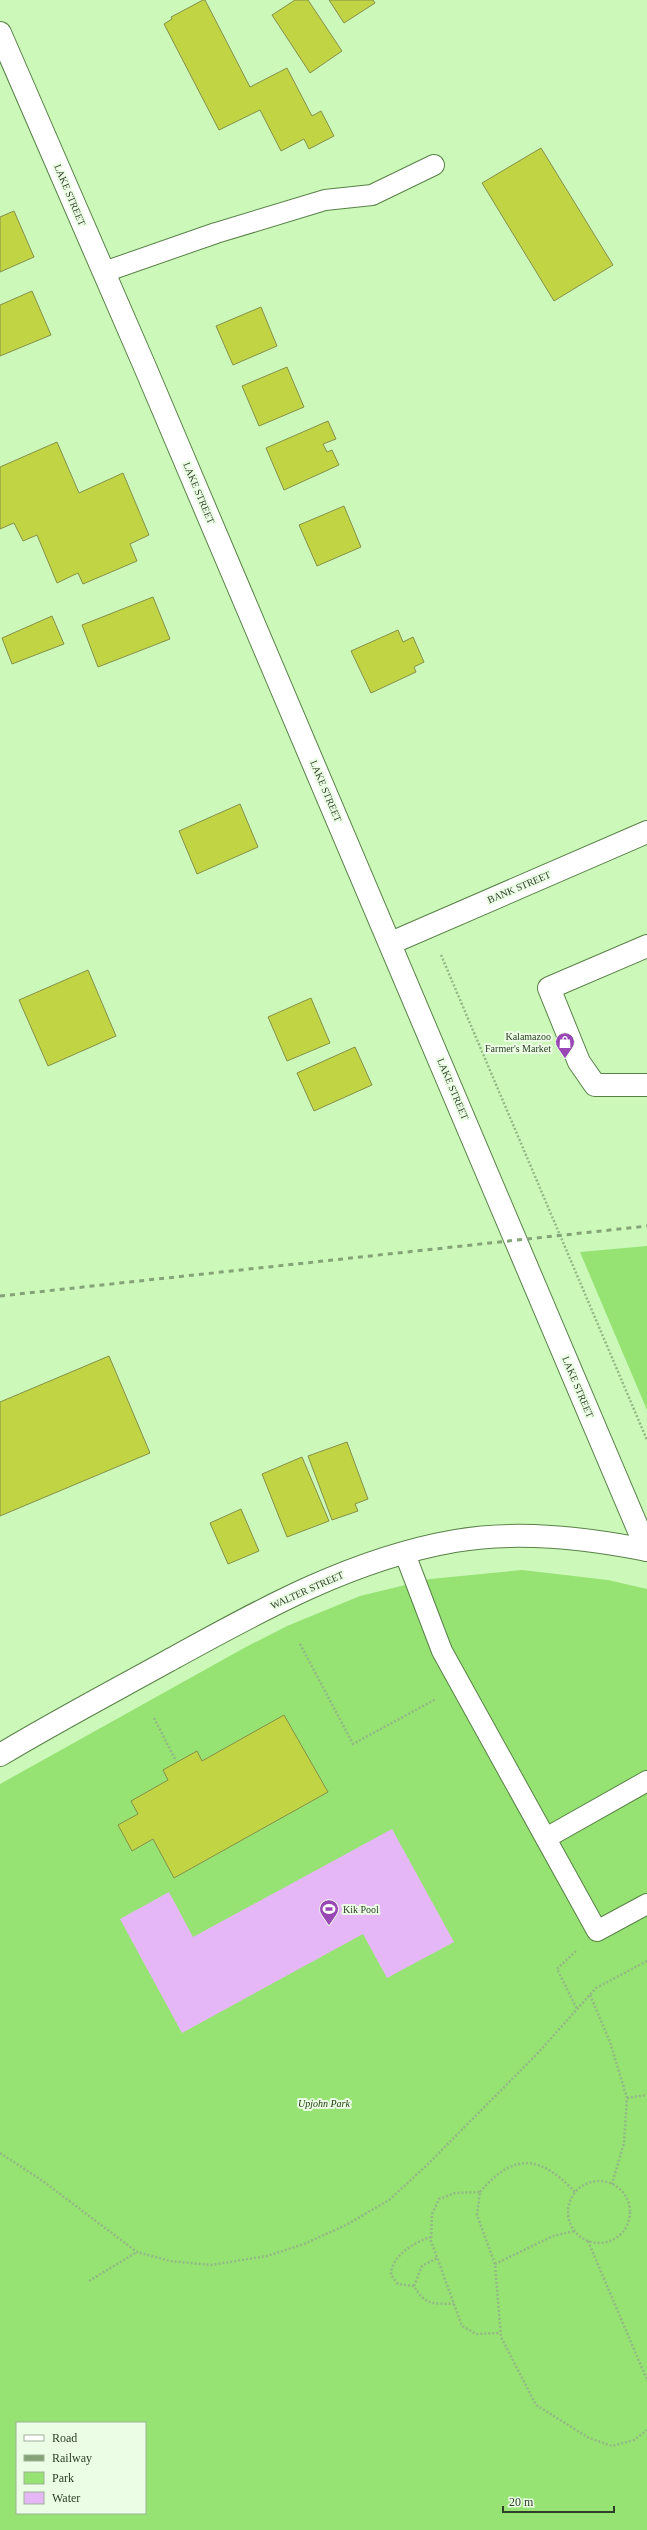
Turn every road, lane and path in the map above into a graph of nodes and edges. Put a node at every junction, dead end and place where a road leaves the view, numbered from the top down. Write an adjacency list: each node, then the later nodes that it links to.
1 (0, 33): 3 (street, LAKE STREET)
2 (434, 165): 3 (lane)
3 (104, 272): 5 (street, LAKE STREET)
4 (647, 832): 5 (street, BANK STREET)
5 (390, 943): 10 (street, LAKE STREET)
6 (647, 946): 8 (street)
7 (439, 952): 9 (path)
8 (647, 1085)
9 (647, 1440)
10 (647, 1550): 11 (street, WALTER STREET)
11 (405, 1554): 13 (lane); 15 (street, WALTER STREET)
12 (300, 1644): 13 (path)
13 (461, 1685): 18 (lane)
14 (154, 1718): 16 (path)
15 (0, 1755)
16 (176, 1761)
17 (647, 1782): 18 (lane)
18 (546, 1838): 20 (lane)
19 (647, 1904): 20 (lane)
20 (597, 1931): 23 (path)
21 (647, 1961): 22 (path)
22 (590, 1996): 23 (path); 25 (path)
23 (577, 2009): 33 (path)
24 (647, 2095): 25 (path)
25 (627, 2098): 27 (path)
26 (0, 2153): 33 (path)
27 (612, 2184): 29 (path); 32 (path)
28 (480, 2192): 29 (path); 31 (path); 35 (path)
29 (575, 2192): 30 (path)
30 (574, 2231): 32 (path); 35 (path)
31 (431, 2236): 34 (path); 37 (path)
32 (588, 2241): 40 (path)
33 (136, 2252): 36 (path)
34 (437, 2258): 37 (path); 38 (path)
35 (495, 2264): 39 (path)
36 (89, 2281)
37 (414, 2286): 38 (path)
38 (454, 2304): 39 (path)
39 (500, 2333): 41 (path)
40 (647, 2380)
41 (647, 2430)

